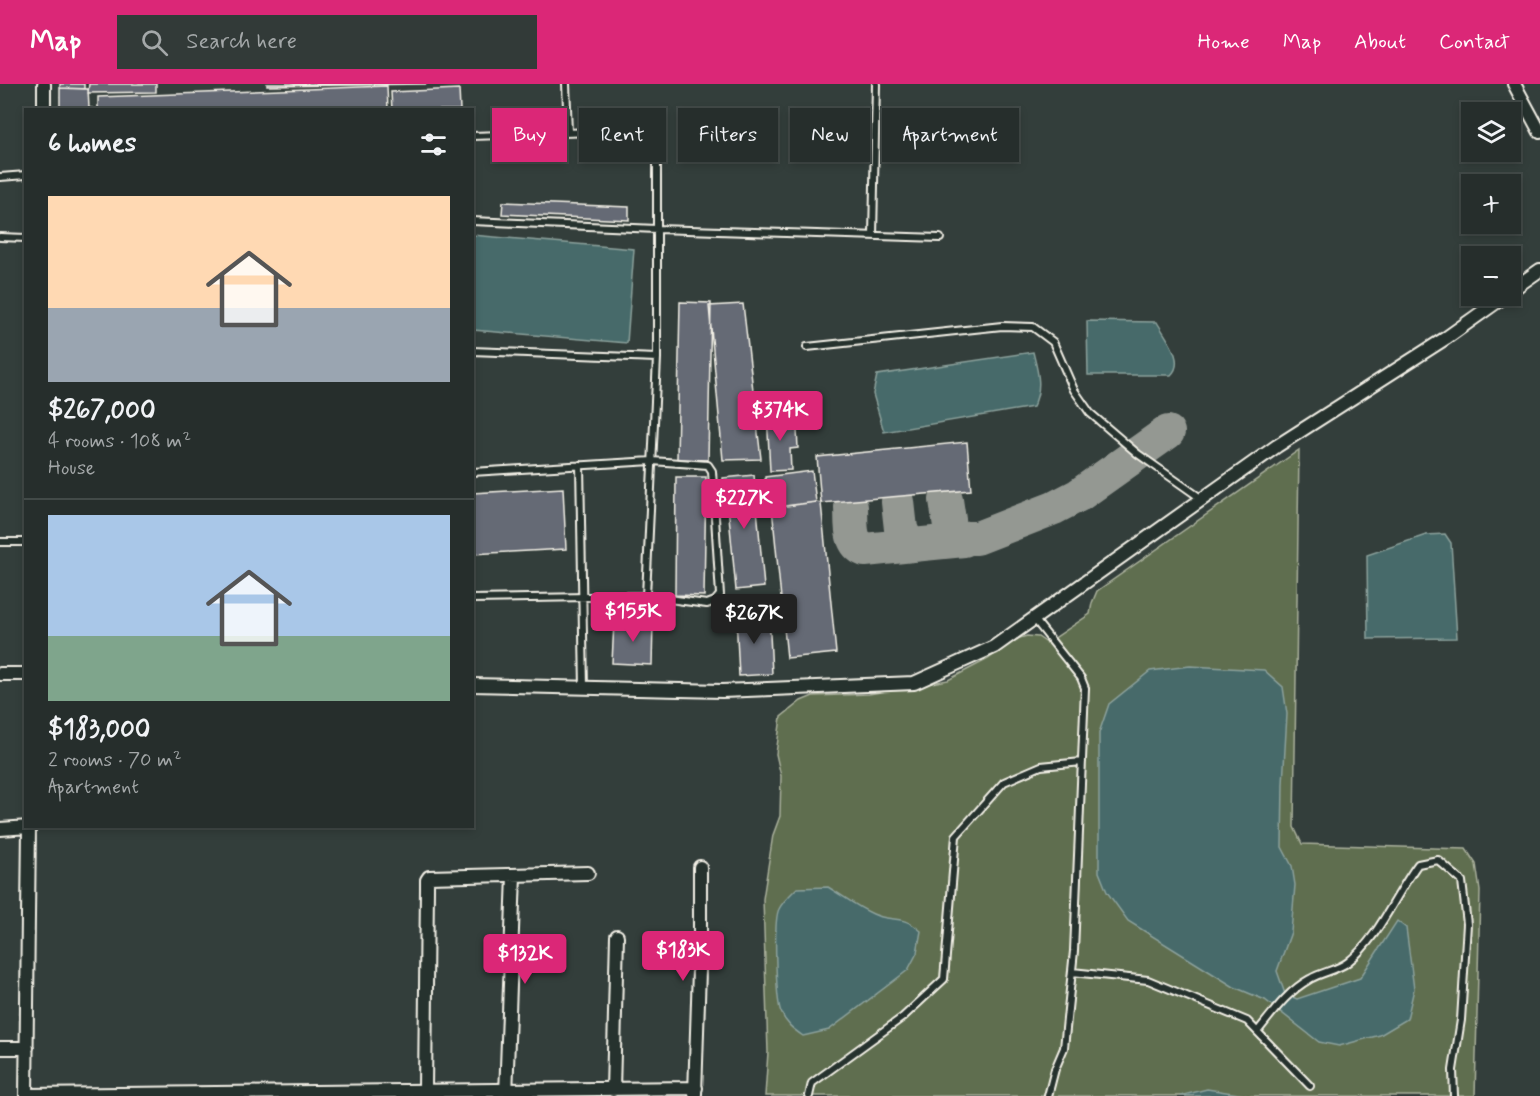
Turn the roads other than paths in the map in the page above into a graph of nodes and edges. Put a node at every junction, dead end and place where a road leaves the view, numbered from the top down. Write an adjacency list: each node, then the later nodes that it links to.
1 (44, 84): 5 (street)
2 (566, 84): 6 (lane)
3 (876, 84): 13 (lane)
4 (1514, 84): 7 (street)
5 (44, 108)
6 (568, 132): 8 (lane); 12 (lane)
7 (1540, 132)
8 (474, 136)
9 (24, 175): 10 (lane)
10 (0, 177)
11 (474, 221): 12 (lane)
12 (657, 229): 13 (lane); 22 (lane)
13 (873, 236): 16 (lane)
14 (0, 237): 15 (lane)
15 (24, 238)
16 (940, 238)
17 (1540, 270): 18 (street)
18 (1521, 283)
19 (1491, 306): 26 (street)
20 (807, 347): 26 (lane)
21 (474, 351): 22 (lane)
22 (657, 358): 23 (lane)
23 (652, 461): 24 (lane); 29 (lane); 29 (lane)
24 (580, 465): 25 (lane); 30 (lane)
25 (474, 472)
26 (1202, 499): 32 (street)
27 (0, 542): 28 (lane)
28 (24, 542)
29 (646, 596): 30 (lane)
30 (582, 597): 31 (lane); 36 (lane)
31 (474, 600)
32 (1035, 620): 36 (street); 37 (lane)
33 (0, 674): 34 (street)
34 (24, 674)
35 (474, 685): 36 (street)
36 (584, 688)
37 (1082, 762): 45 (lane); 55 (lane)
38 (24, 827): 40 (street)
39 (29, 828): 48 (street)
40 (0, 829)
41 (700, 867): 53 (street)
42 (588, 873): 43 (street)
43 (513, 874): 50 (street); 52 (street)
44 (617, 936): 51 (street)
45 (1072, 972): 46 (lane); 56 (lane)
46 (1258, 1031): 49 (lane); 57 (lane)
47 (0, 1048): 48 (street)
48 (27, 1048): 54 (street)
49 (1310, 1086)
50 (426, 1090): 52 (street); 54 (street)
51 (613, 1090): 52 (street); 53 (street)
52 (506, 1092)
53 (695, 1092)
54 (26, 1096)
55 (809, 1096)
56 (1048, 1096)
57 (1454, 1096)

